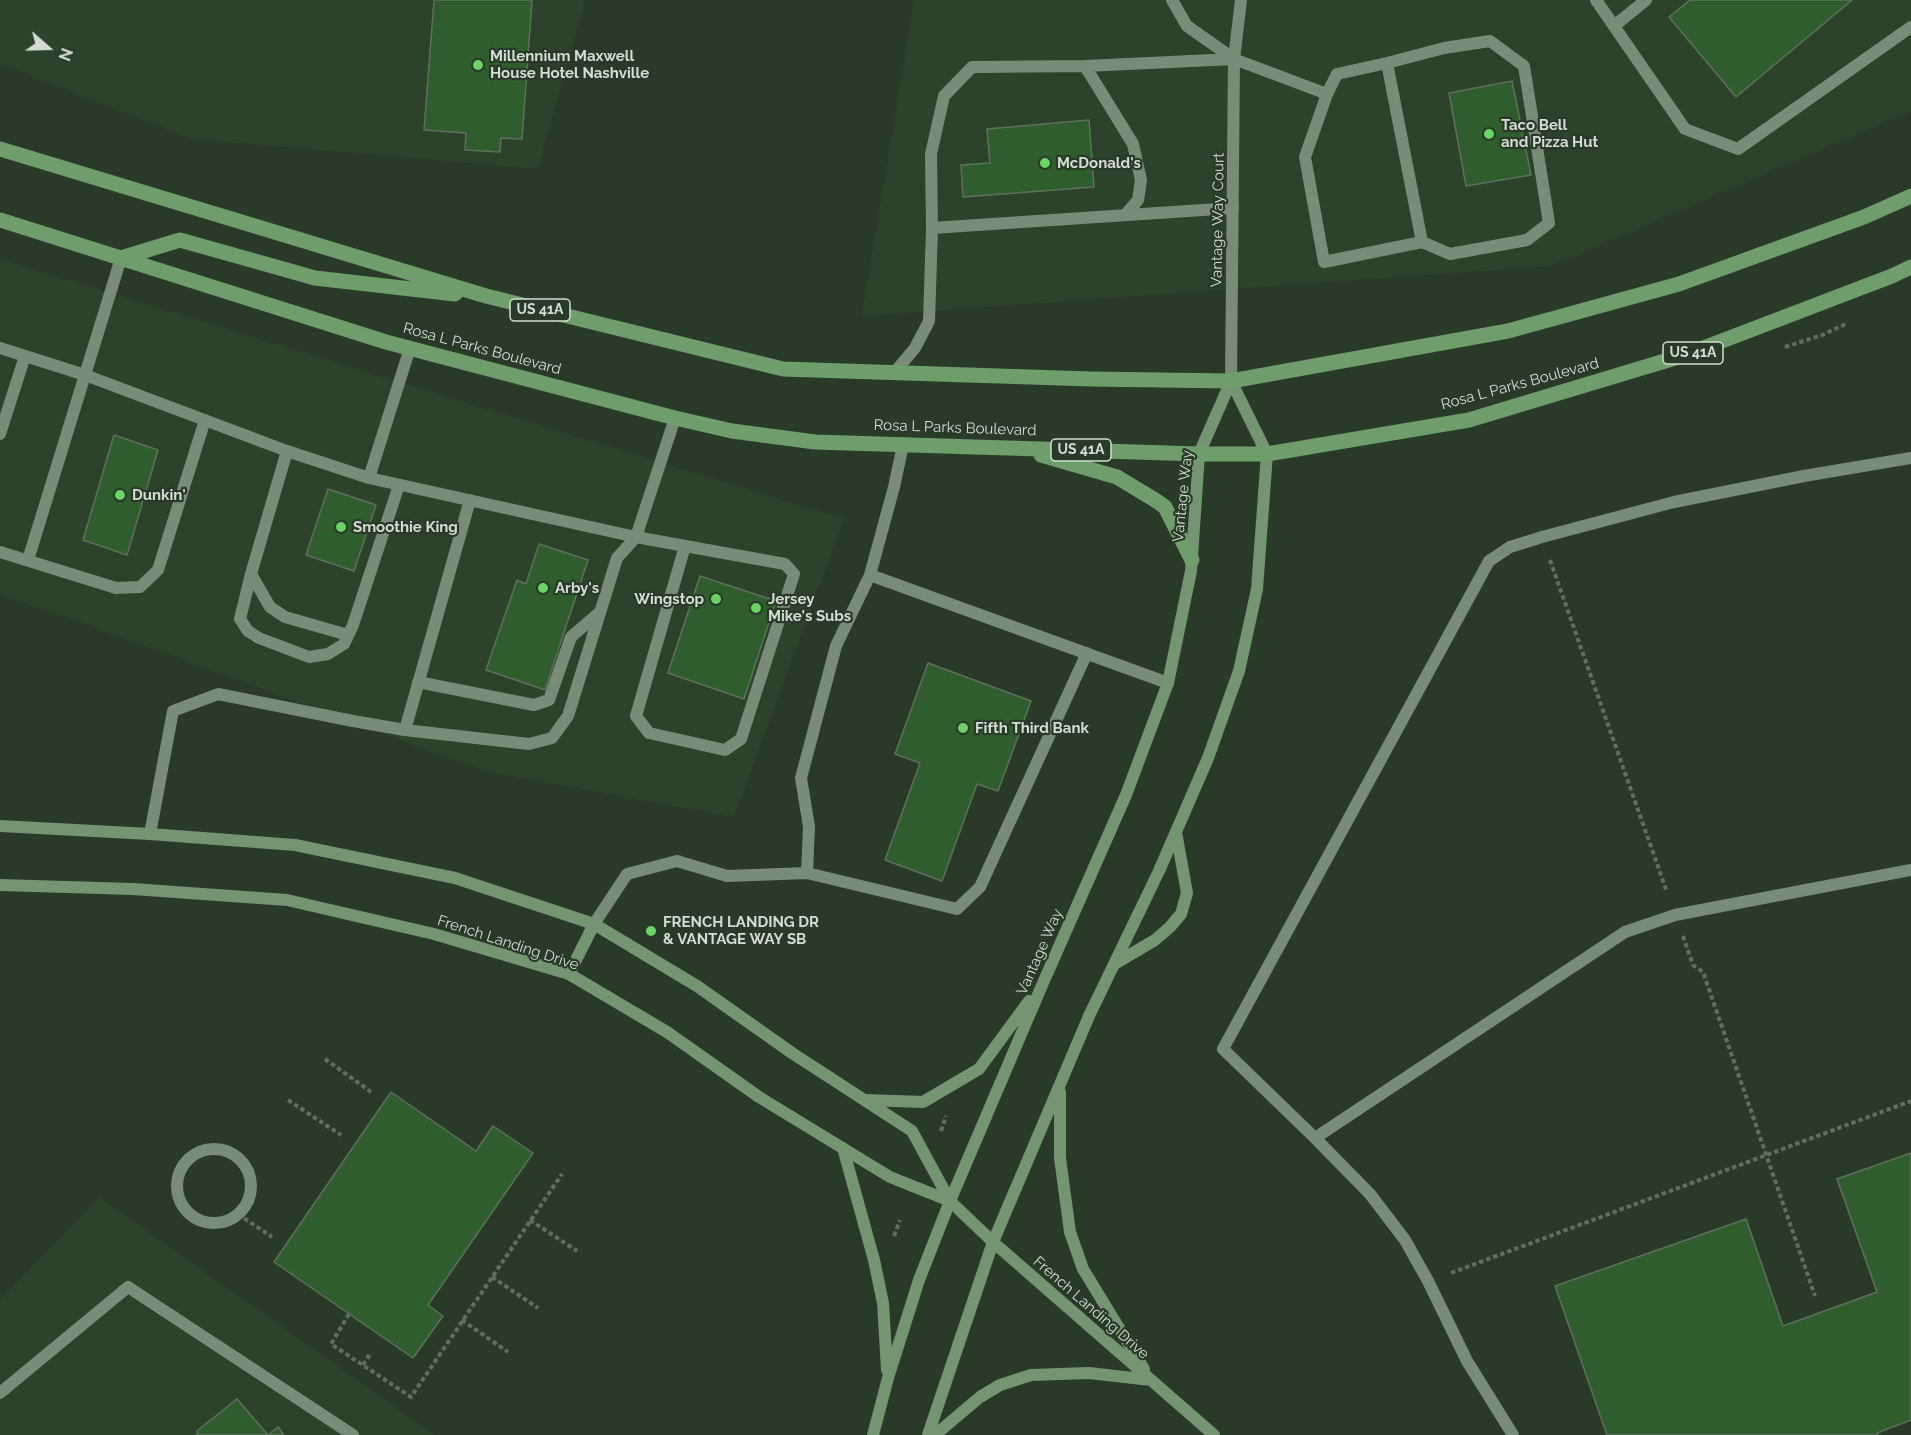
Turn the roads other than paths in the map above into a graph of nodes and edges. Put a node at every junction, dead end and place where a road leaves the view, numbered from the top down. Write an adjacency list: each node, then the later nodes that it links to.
1 (1172, 0): 7 (street)
2 (1241, 0): 7 (street, Vantage Way Court)
3 (1596, 0): 5 (street)
4 (1646, 0): 5 (street)
5 (1614, 26): 6 (street)
6 (1911, 27)
7 (1234, 59): 9 (street); 10 (street); 13 (street, Vantage Way Court)
8 (1386, 63): 10 (street); 17 (street); 17 (street)
9 (1085, 66): 14 (street); 16 (street)
10 (1328, 94): 17 (street)
11 (0, 149): 20 (main road, US 41A)
12 (1911, 196): 26 (main road, US 41A)
13 (1233, 208): 14 (street); 26 (street, Vantage Way Court)
14 (1126, 214): 16 (street)
15 (0, 220): 18 (main road, Rosa L Parks Boulevard / US 41A)
16 (932, 228): 24 (street)
17 (1422, 242)
18 (121, 258): 20 (main road); 22 (main road, Rosa L Parks Boulevard / US 41A); 25 (street)
19 (1911, 267): 34 (main road, Rosa L Parks Boulevard / US 41A)
20 (497, 299): 24 (main road, US 41A)
21 (0, 348): 23 (street)
22 (410, 348): 27 (main road, Rosa L Parks Boulevard / US 41A); 36 (street)
23 (25, 356): 25 (street); 29 (street)
24 (894, 373): 26 (main road, US 41A)
25 (85, 375): 28 (street); 42 (street)
26 (1231, 381): 33 (street, Vantage Way); 34 (street)
27 (675, 418): 30 (main road, Rosa L Parks Boulevard / US 41A); 39 (street)
28 (205, 420): 32 (street); 42 (street)
29 (0, 434)
30 (903, 445): 31 (main road, Rosa L Parks Boulevard / US 41A); 45 (street)
31 (1018, 448): 33 (main road, Rosa L Parks Boulevard / US 41A); 43 (main road)
32 (287, 452): 36 (street); 44 (street)
33 (1199, 454): 34 (main road, Rosa L Parks Boulevard / US 41A); 43 (street, Vantage Way)
34 (1267, 454): 53 (street)
35 (1911, 458): 64 (street)
36 (369, 478): 37 (street)
37 (399, 485): 38 (street); 47 (street)
38 (470, 500): 39 (street); 49 (street)
39 (636, 537): 40 (street); 46 (street)
40 (685, 546): 40 (street)
41 (0, 552): 42 (street)
42 (28, 560)
43 (1192, 560): 50 (street, Vantage Way)
44 (251, 574): 47 (street); 47 (street)
45 (870, 575): 48 (street); 56 (street)
46 (600, 612): 49 (street); 51 (street)
47 (348, 635)
48 (1087, 653): 50 (street); 56 (street)
49 (418, 682): 51 (street)
50 (1168, 683): 61 (street, Vantage Way)
51 (405, 730): 54 (street)
52 (0, 826): 54 (street, French Landing Drive)
53 (1176, 832): 59 (street); 59 (street)
54 (150, 834): 58 (street, French Landing Drive)
55 (1911, 870): 64 (street)
56 (807, 873): 58 (street)
57 (0, 885): 60 (street, French Landing Drive)
58 (594, 924): 60 (street); 63 (street, French Landing Drive)
59 (1115, 964): 62 (street)
60 (569, 974): 65 (street, French Landing Drive)
61 (1043, 983): 63 (street); 66 (street, Vantage Way)
62 (1060, 1085): 68 (street); 70 (street)
63 (866, 1100): 66 (street, French Landing Drive)
64 (1315, 1138): 77 (street)
65 (843, 1148): 66 (street, French Landing Drive); 69 (street)
66 (950, 1201): 68 (street, French Landing Drive); 69 (street, Vantage Way)
67 (238, 1214): 67 (street)
68 (993, 1242): 70 (street, French Landing Drive); 74 (street)
69 (888, 1378): 73 (street, Vantage Way)
70 (1151, 1380): 75 (street); 76 (street, French Landing Drive)
71 (0, 1393): 72 (street)
72 (352, 1435)
73 (873, 1435)
74 (928, 1435)
75 (935, 1435)
76 (1214, 1435)
77 (1513, 1435)

